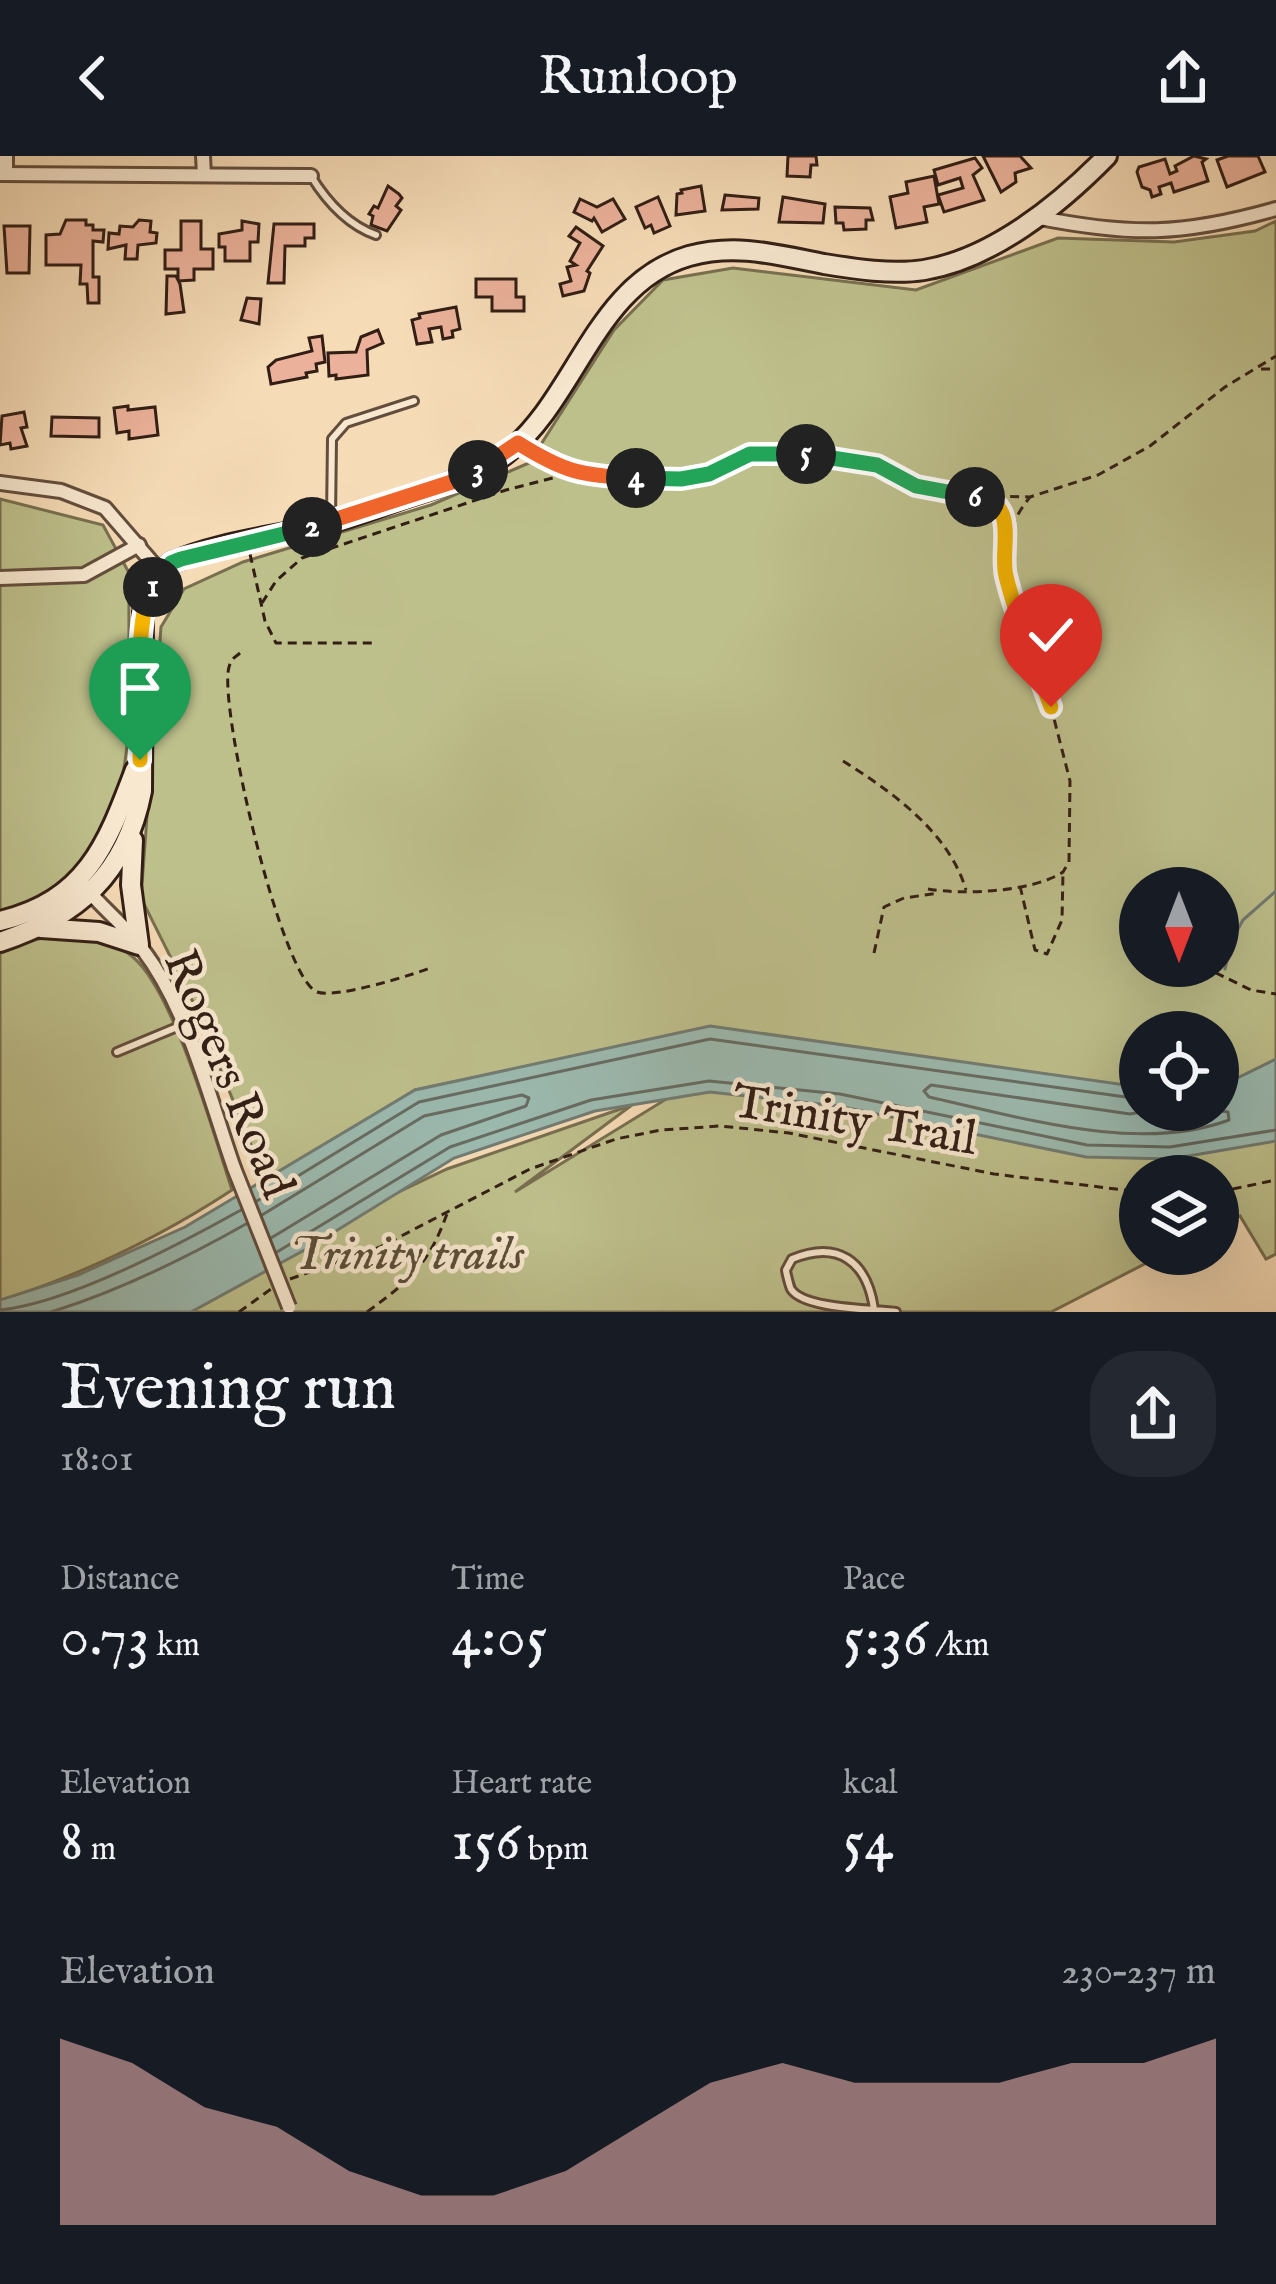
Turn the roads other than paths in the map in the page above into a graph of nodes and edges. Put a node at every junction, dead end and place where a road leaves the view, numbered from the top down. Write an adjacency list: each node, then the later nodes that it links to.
1 (6, 156): 4 (street)
2 (203, 156): 5 (street)
3 (1107, 156): 8 (street)
4 (3, 174): 5 (street)
5 (204, 175): 6 (street)
6 (311, 176): 9 (lane)
7 (1276, 209): 8 (street)
8 (1035, 217): 12 (street)
9 (376, 235)
10 (414, 401): 12 (lane)
11 (0, 483): 13 (street)
12 (331, 522): 14 (street)
13 (139, 545): 14 (street); 15 (street)
14 (163, 575): 16 (street)
15 (0, 578)
16 (140, 760): 17 (street); 18 (street)
17 (134, 823): 19 (street); 23 (street)
18 (77, 879): 19 (street, Rogers Road); 20 (street)
19 (92, 895): 21 (street); 23 (street, Rogers Road)
20 (0, 921)
21 (38, 928): 22 (street); 23 (street)
22 (0, 942)
23 (139, 945): 24 (street, Rogers Road)
24 (182, 1025): 25 (lane); 26 (street, Rogers Road, bridge)
25 (117, 1052)
26 (290, 1309)
27 (874, 1309): 27 (lane); 28 (lane)
28 (896, 1312)

